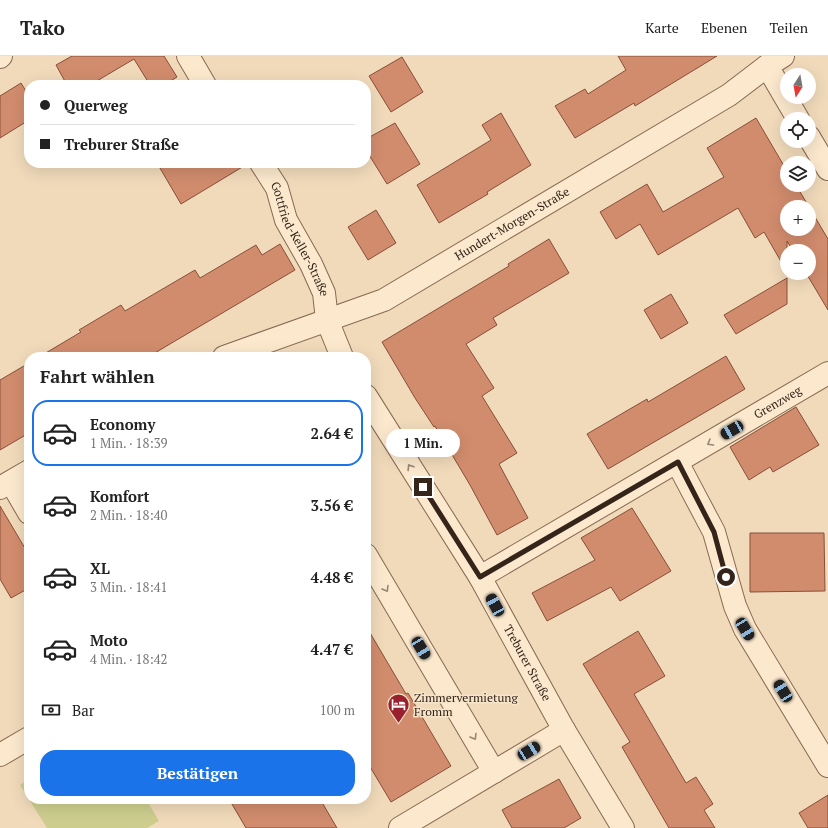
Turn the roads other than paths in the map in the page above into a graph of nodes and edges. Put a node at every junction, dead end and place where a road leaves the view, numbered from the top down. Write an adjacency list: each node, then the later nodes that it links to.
1 (188, 56): 3 (street)
2 (775, 61): 4 (street); 8 (street, Hundert-Morgen-Straße)
3 (202, 80)
4 (795, 112)
5 (815, 148): 7 (street)
6 (264, 168): 8 (street, Gottfried-Keller-Straße)
7 (828, 170)
8 (327, 320): 9 (street, Hundert-Morgen-Straße); 10 (street)
9 (251, 352)
10 (340, 352)
11 (828, 373): 13 (street, Grenzweg, one-way to 13)
12 (371, 404): 18 (street, Treburer Straße, one-way to 12)
13 (678, 462): 18 (street, Grenzweg); 22 (street)
14 (24, 474): 15 (street)
15 (5, 485): 16 (street)
16 (24, 507)
17 (371, 563): 23 (street, one-way to 23)
18 (480, 577): 19 (street, Treburer Straße)
19 (564, 730): 23 (street); 25 (street, Treburer Straße)
20 (24, 741): 21 (street)
21 (0, 755)
22 (828, 766)
23 (494, 772): 24 (street)
24 (400, 828)
25 (623, 828)

